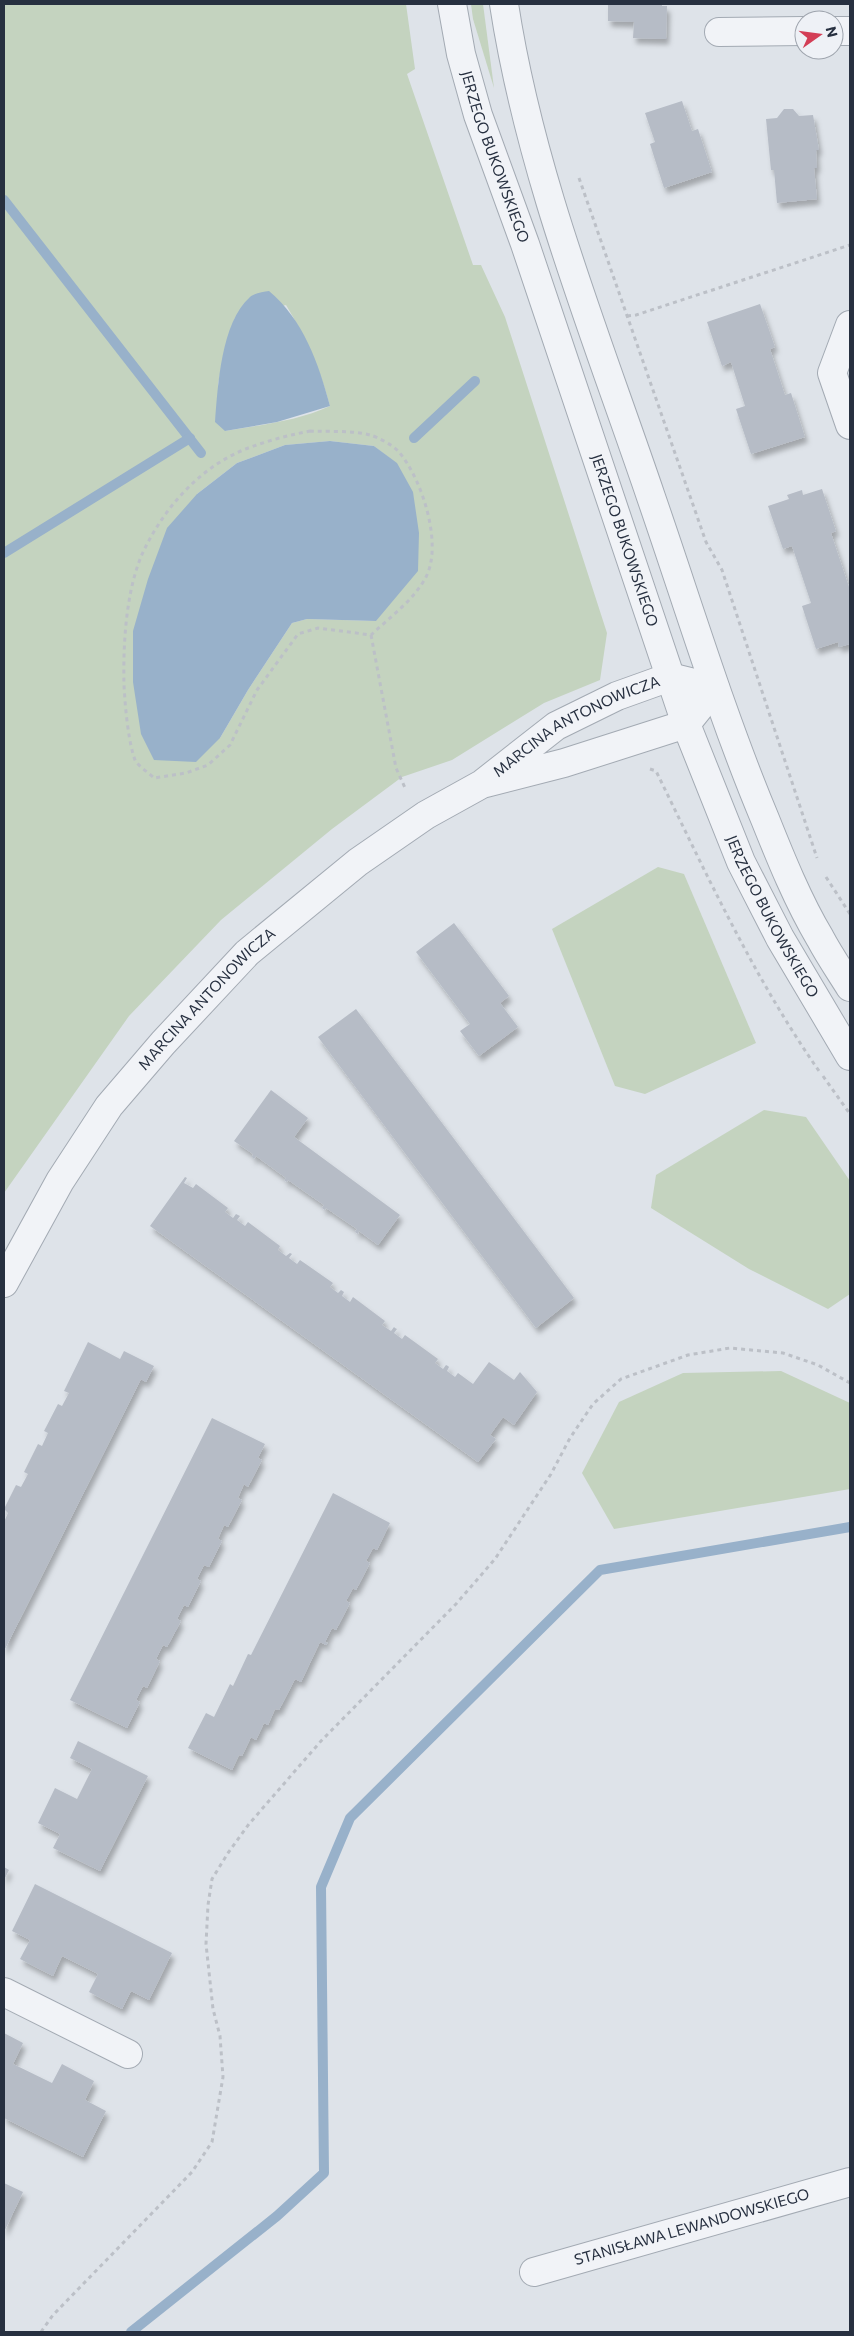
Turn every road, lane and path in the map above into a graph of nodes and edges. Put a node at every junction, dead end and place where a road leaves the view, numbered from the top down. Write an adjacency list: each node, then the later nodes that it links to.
1 (452, 4): 11 (street, JERZEGO BUKOWSKIEGO)
2 (504, 4): 12 (street, JERZEGO BUKOWSKIEGO)
3 (794, 31): 4 (street)
4 (719, 32)
5 (578, 175): 7 (path)
6 (850, 245): 7 (path)
7 (627, 316): 17 (path)
8 (850, 326): 9 (street)
9 (850, 425)
10 (371, 635): 10 (path); 16 (path)
11 (670, 676): 12 (street, MARCINA ANTONOWICZA); 13 (street, JERZEGO BUKOWSKIEGO); 15 (street, MARCINA ANTONOWICZA)
12 (715, 688): 13 (street); 20 (street, JERZEGO BUKOWSKIEGO)
13 (686, 724): 15 (street, MARCINA ANTONOWICZA); 21 (street, JERZEGO BUKOWSKIEGO)
14 (643, 766): 22 (path)
15 (482, 784): 23 (street, MARCINA ANTONOWICZA)
16 (406, 790)
17 (818, 860)
18 (821, 869): 19 (path)
19 (850, 914)
20 (850, 988)
21 (850, 1056)
22 (850, 1114)
23 (4, 1280)
24 (850, 1383): 29 (path)
25 (4, 1992): 26 (street)
26 (128, 2054)
27 (850, 2182): 28 (street, STANISŁAWA LEWANDOWSKIEGO)
28 (534, 2272)
29 (41, 2332)

